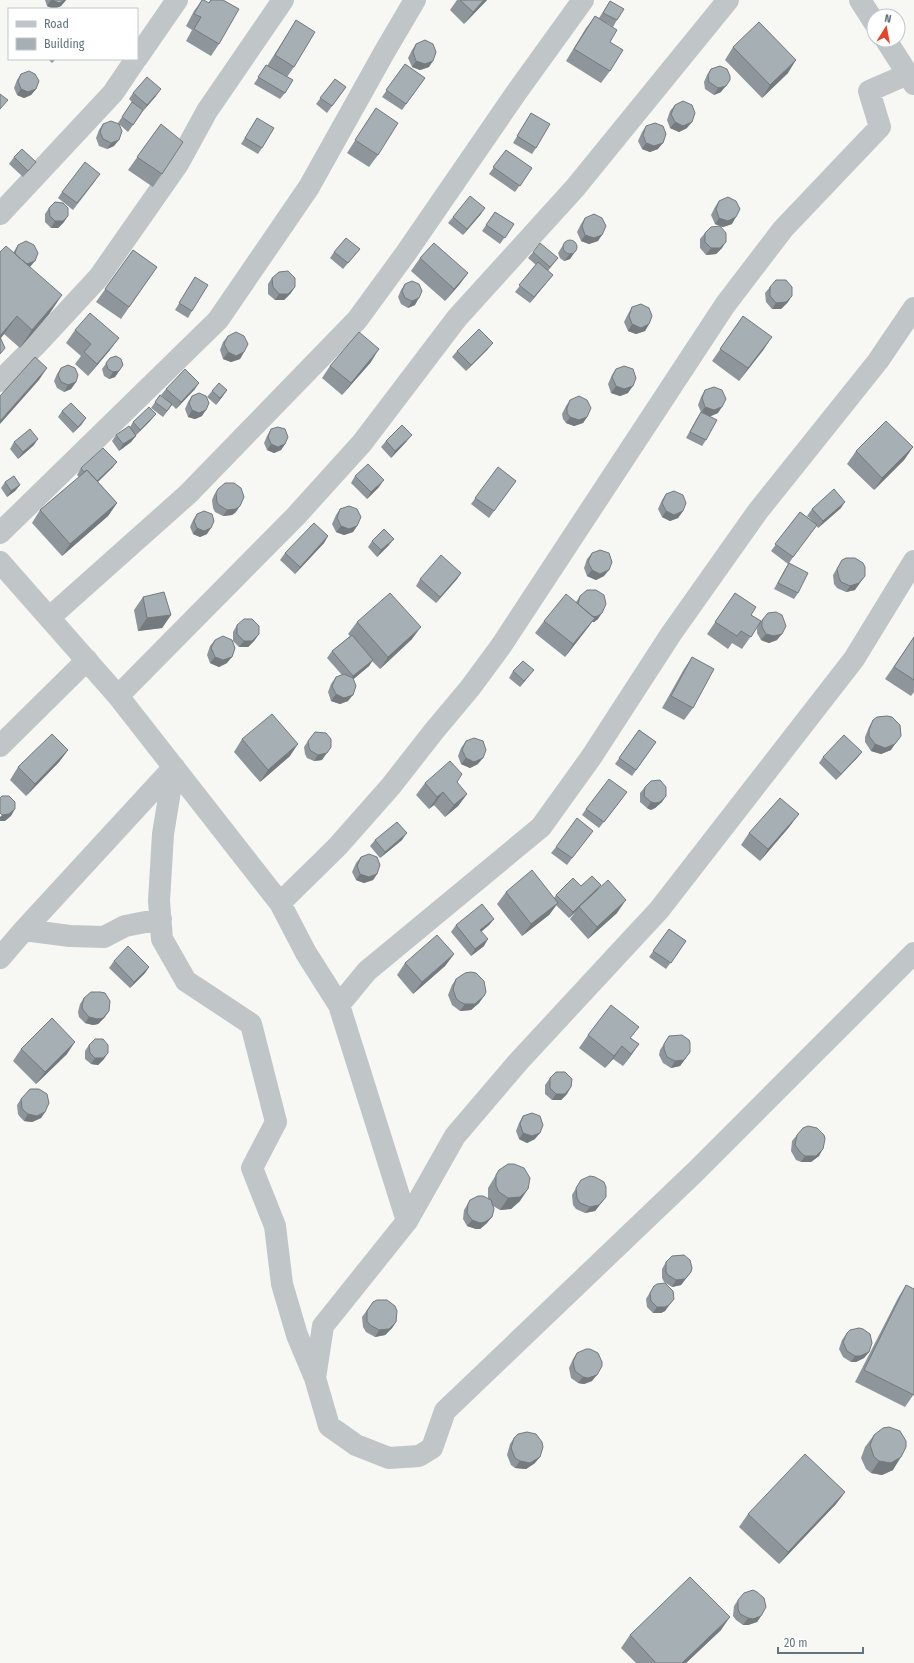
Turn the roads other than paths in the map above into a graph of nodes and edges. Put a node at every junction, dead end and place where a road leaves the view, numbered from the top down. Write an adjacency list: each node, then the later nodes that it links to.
1 (177, 0): 9 (street)
2 (283, 0): 14 (street)
3 (415, 0): 15 (street)
4 (583, 0): 18 (street)
5 (728, 0): 20 (street)
6 (860, 0): 7 (street)
7 (866, 9)
8 (891, 48): 11 (street)
9 (138, 55)
10 (135, 60): 12 (street)
11 (911, 79): 23 (street)
12 (0, 214)
13 (914, 308): 28 (street)
14 (0, 381)
15 (0, 532)
16 (914, 561): 29 (street)
17 (0, 562): 18 (street)
18 (50, 617): 19 (street)
19 (87, 660): 20 (street); 21 (street)
20 (118, 696): 22 (street)
21 (0, 746)
22 (174, 767): 23 (street); 24 (street); 25 (street)
23 (280, 903): 28 (street)
24 (161, 919): 25 (street); 30 (street)
25 (24, 930): 27 (street)
26 (914, 953): 30 (street)
27 (0, 958)
28 (339, 1005): 29 (street)
29 (407, 1221): 30 (street)
30 (315, 1378)

